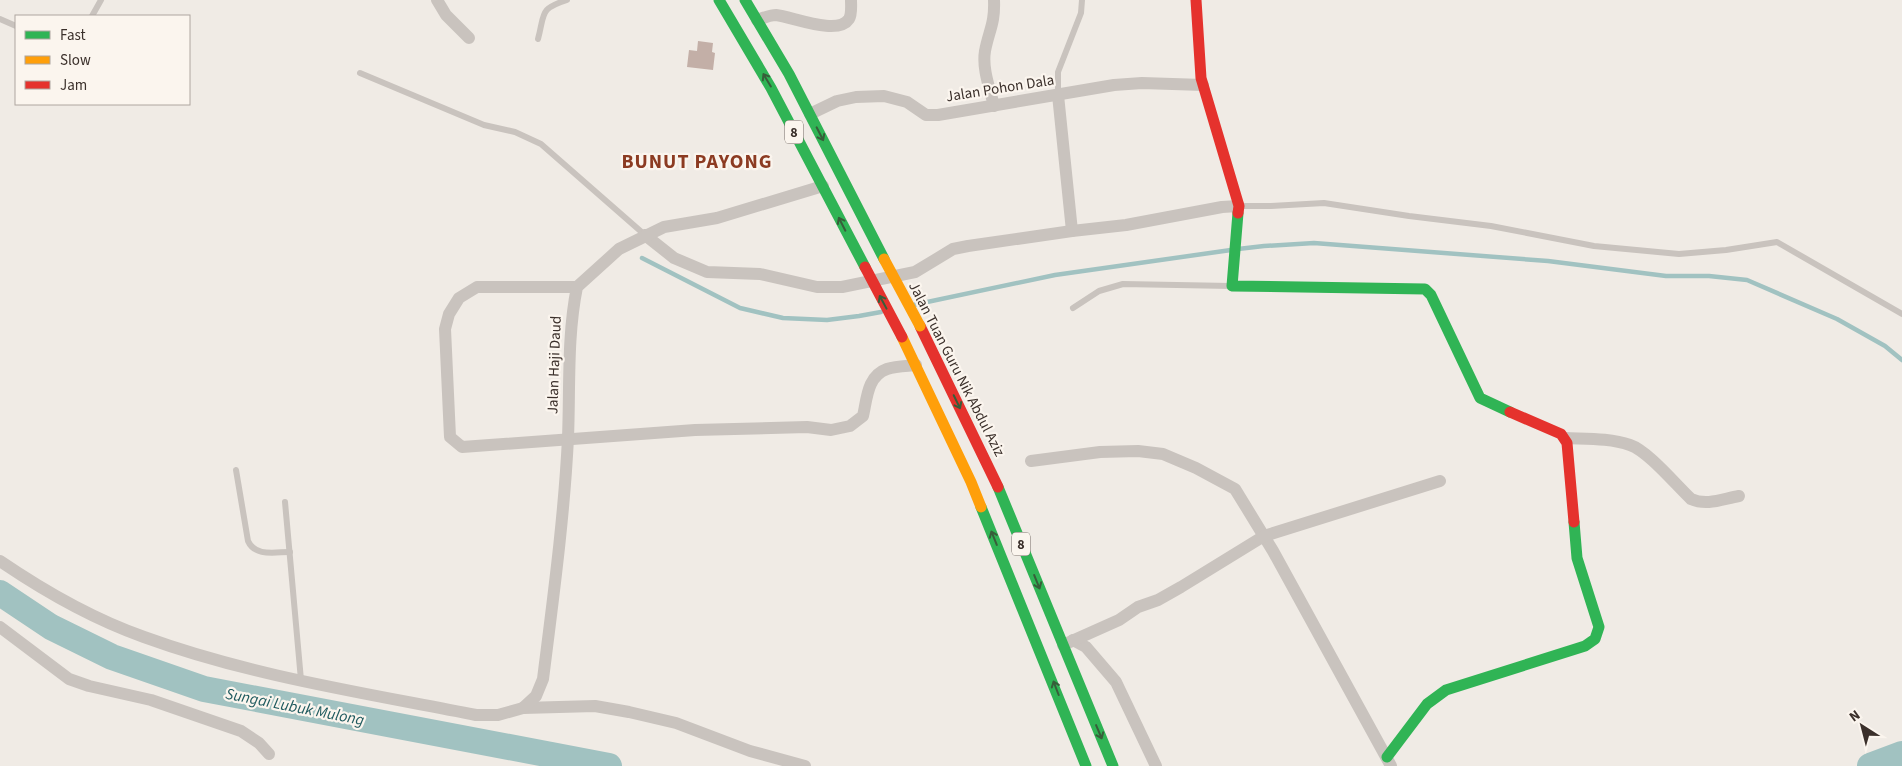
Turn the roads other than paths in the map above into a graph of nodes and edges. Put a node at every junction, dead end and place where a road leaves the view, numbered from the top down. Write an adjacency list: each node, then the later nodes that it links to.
1 (101, 0): 10 (lane)
2 (437, 0): 14 (street)
3 (567, 0): 15 (lane)
4 (719, 0): 21 (main road, 8, one-way to 4)
5 (745, 0): 12 (main road, Jalan Tuan Guru Nik Abdul Aziz / 8)
6 (851, 0): 12 (street)
7 (994, 0): 19 (street)
8 (1082, 0): 18 (lane)
9 (1196, 0): 17 (main road)
10 (93, 15)
11 (0, 19): 13 (lane)
12 (757, 20): 20 (main road, Jalan Tuan Guru Nik Abdul Aziz / 8)
13 (15, 26)
14 (469, 38)
15 (538, 39)
16 (360, 74): 24 (lane)
17 (1204, 85): 18 (street, Jalan Pohon Dala); 22 (main road)
18 (1058, 95): 19 (street, Jalan Pohon Dala); 23 (street)
19 (994, 106): 20 (street, Jalan Pohon Dala)
20 (810, 114): 41 (main road, Jalan Tuan Guru Nik Abdul Aziz / 8, one-way to 41, bridge)
21 (822, 186): 24 (street); 29 (main road, 8, one-way to 21, bridge)
22 (1239, 206): 23 (street); 26 (main road); 28 (lane)
23 (1072, 231): 24 (street)
24 (645, 235): 25 (street)
25 (577, 286): 31 (street, Jalan Haji Daud); 31 (street)
26 (1232, 286): 27 (lane); 30 (main road)
27 (1073, 308)
28 (1902, 314)
29 (916, 366): 31 (street); 47 (main road, 8, one-way to 29)
30 (1565, 438): 35 (street); 45 (main road)
31 (568, 439): 43 (street, Jalan Haji Daud)
32 (1032, 461): 37 (street)
33 (236, 470): 38 (lane)
34 (1440, 481): 37 (street)
35 (1739, 496)
36 (285, 502): 38 (lane)
37 (1264, 536): 41 (street); 45 (street)
38 (290, 552): 42 (lane)
39 (0, 561): 42 (street)
40 (0, 627): 44 (street)
41 (1068, 643): 48 (main road, Jalan Tuan Guru Nik Abdul Aziz / 8, one-way to 48); 49 (street)
42 (301, 680): 43 (street)
43 (523, 708): 46 (street)
44 (268, 754)
45 (1389, 762)
46 (805, 766)
47 (1086, 766)
48 (1113, 766)
49 (1156, 766)

